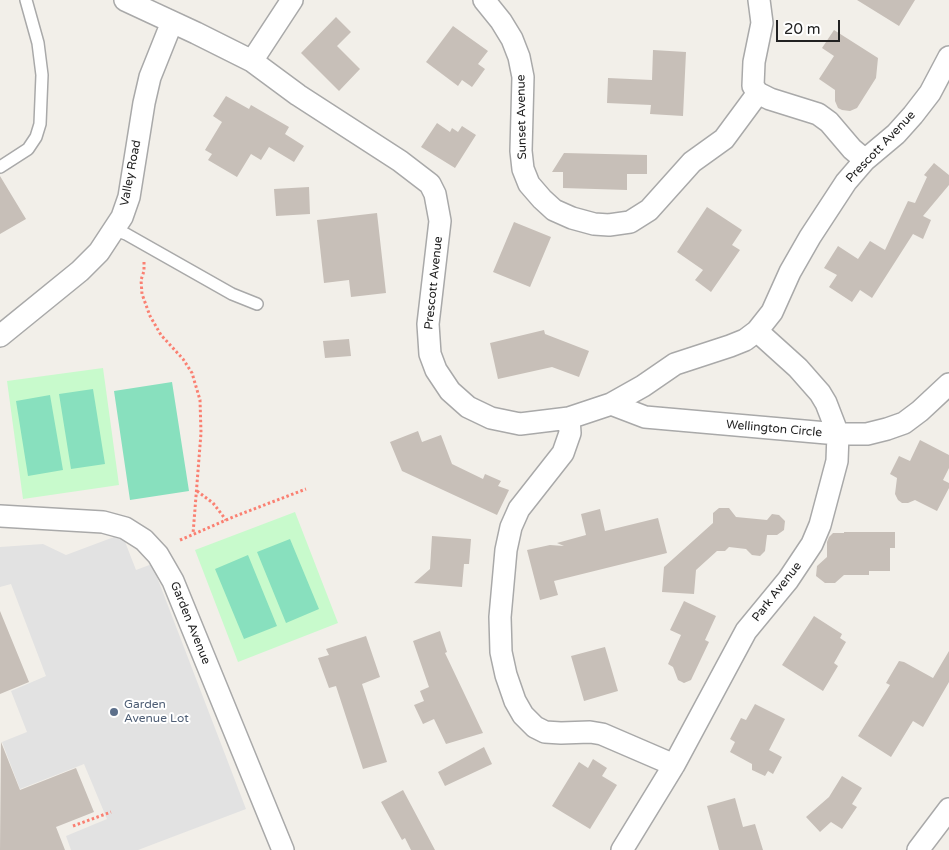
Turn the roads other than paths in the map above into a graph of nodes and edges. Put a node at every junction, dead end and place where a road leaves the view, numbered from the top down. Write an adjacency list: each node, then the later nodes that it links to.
1 (26, 0): 11 (lane)
2 (125, 0): 6 (street, Prescott Avenue)
3 (292, 0): 8 (street)
4 (484, 0): 9 (street, Sunset Avenue)
5 (759, 0): 9 (street)
6 (172, 22): 8 (street, Prescott Avenue); 12 (street, Valley Road)
7 (949, 57): 10 (street, Prescott Avenue)
8 (252, 61): 18 (street, Prescott Avenue)
9 (758, 92): 10 (street)
10 (865, 160): 14 (street, Prescott Avenue)
11 (0, 167)
12 (115, 230): 13 (lane); 15 (street, Valley Road)
13 (257, 304)
14 (757, 331): 17 (street, Prescott Avenue); 19 (street, Wellington Circle)
15 (0, 336)
16 (949, 384): 19 (street)
17 (611, 404): 18 (street, Prescott Avenue); 19 (street, Wellington Circle)
18 (569, 418): 21 (street)
19 (838, 434): 21 (street, Park Avenue)
20 (0, 516): 23 (street, Garden Avenue)
21 (674, 765): 24 (street, Park Avenue)
22 (949, 809): 25 (street)
23 (283, 850)
24 (622, 850)
25 (918, 850)

